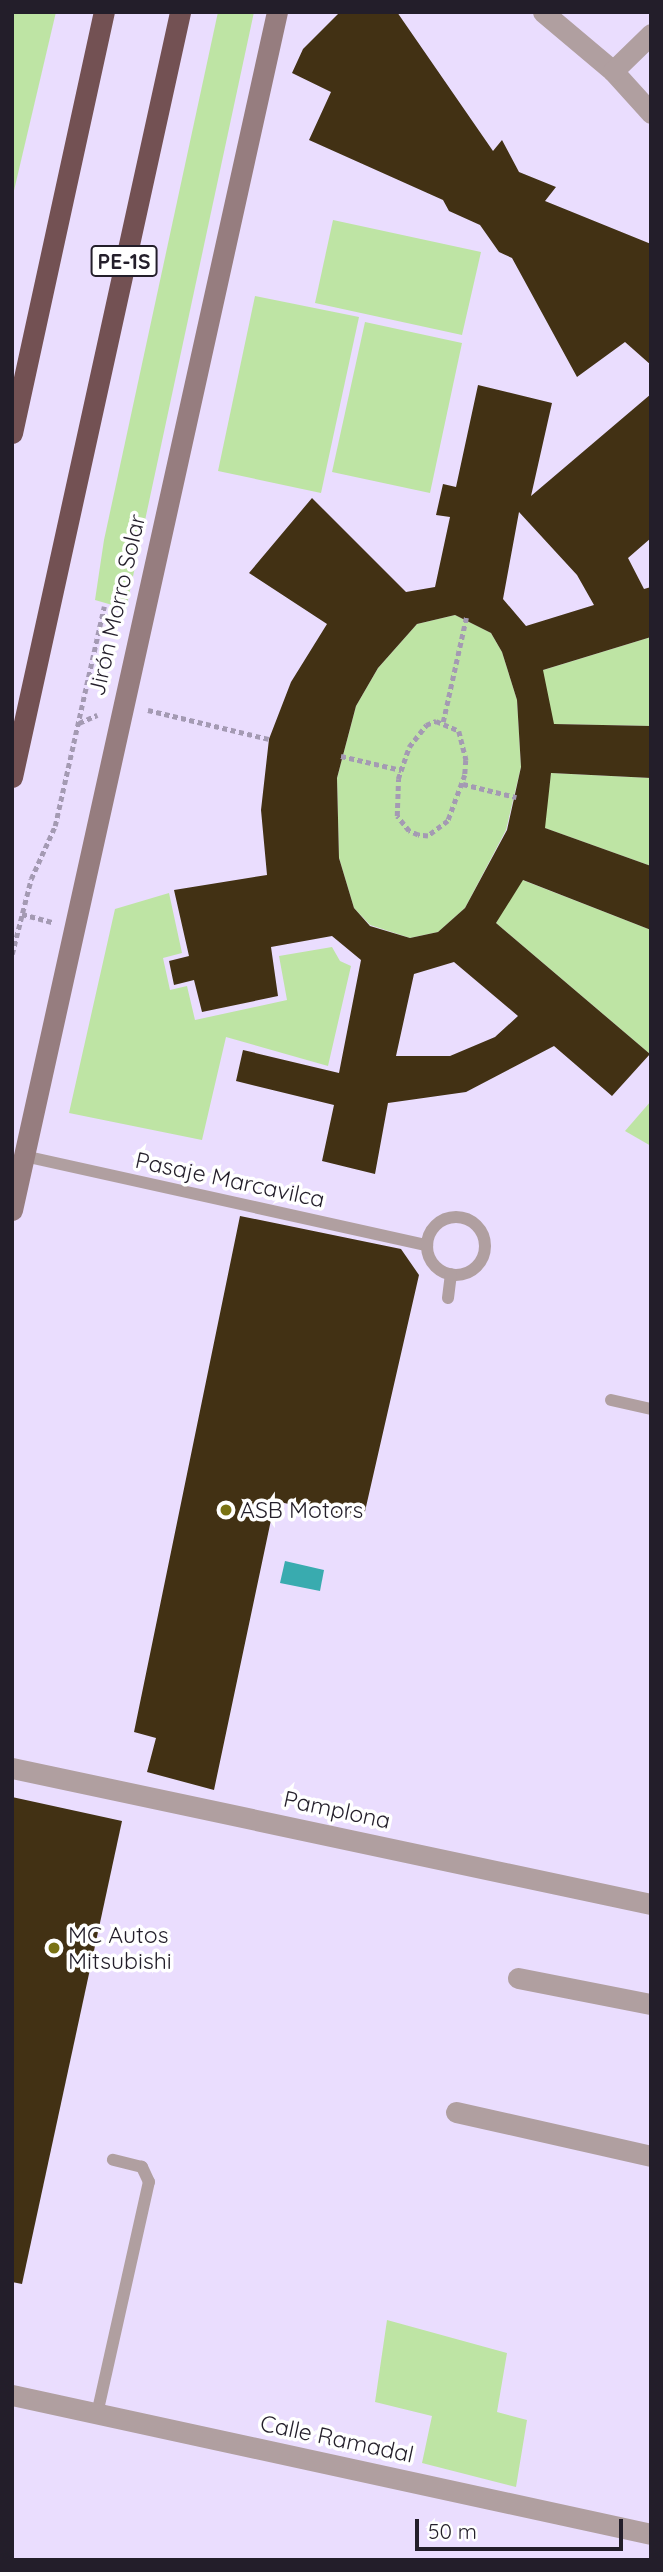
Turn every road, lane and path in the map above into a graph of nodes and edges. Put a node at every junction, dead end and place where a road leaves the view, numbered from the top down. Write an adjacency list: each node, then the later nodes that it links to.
1 (104, 12): 8 (highway)
2 (180, 12): 16 (highway, PE-1S)
3 (277, 12): 22 (street, Jirón Morro Solar)
4 (543, 12): 6 (street)
5 (651, 34): 6 (street)
6 (613, 71): 7 (street)
7 (651, 113)
8 (12, 433)
9 (104, 606): 19 (path)
10 (466, 618): 12 (path)
11 (144, 709): 13 (path)
12 (443, 722): 15 (path); 17 (path)
13 (270, 739)
14 (341, 756): 15 (path)
15 (401, 769): 17 (path)
16 (12, 777)
17 (463, 785): 18 (path)
18 (516, 797)
19 (22, 914): 20 (path); 21 (path)
20 (62, 924)
21 (12, 954)
22 (24, 1156): 23 (street, Jirón Morro Solar); 24 (lane, Pasaje Marcavilca)
23 (12, 1210)
24 (428, 1245): 25 (lane); 25 (lane)
25 (451, 1275): 26 (lane)
26 (449, 1298)
27 (611, 1400): 28 (lane)
28 (651, 1409)
29 (12, 1768): 30 (street, Pamplona)
30 (651, 1904)
31 (518, 1978): 32 (street)
32 (651, 2004)
33 (456, 2112): 34 (street)
34 (651, 2156)
35 (113, 2160): 37 (lane)
36 (12, 2395): 37 (street, Calle Ramadal)
37 (97, 2414): 38 (street, Calle Ramadal)
38 (651, 2534)

